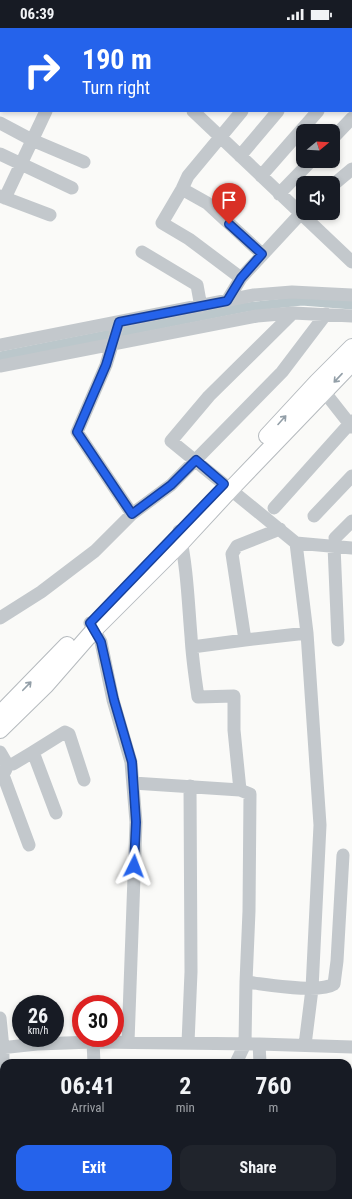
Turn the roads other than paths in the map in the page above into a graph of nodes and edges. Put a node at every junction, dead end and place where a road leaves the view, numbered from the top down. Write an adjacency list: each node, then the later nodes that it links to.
1 (43, 112): 10 (street)
2 (195, 112): 9 (street)
3 (241, 112): 9 (street)
4 (277, 112): 12 (street)
5 (317, 112): 17 (street)
6 (352, 118): 8 (street)
7 (0, 123): 10 (street)
8 (340, 131)
9 (220, 137): 12 (street); 20 (street)
10 (32, 140): 13 (street); 14 (street)
11 (0, 154): 14 (street)
12 (240, 156): 17 (street)
13 (84, 162)
14 (21, 164): 19 (street); 22 (street)
15 (304, 168): 21 (street)
16 (352, 169): 18 (street)
17 (260, 176): 21 (street)
18 (340, 179)
19 (72, 188)
20 (182, 189): 28 (street); 30 (street)
21 (279, 194): 23 (street)
22 (3, 197): 24 (street)
23 (296, 208)
24 (50, 215)
25 (296, 219): 28 (street)
26 (309, 220): 29 (street)
27 (142, 252): 33 (street)
28 (262, 254): 30 (street)
29 (352, 262)
30 (241, 278): 32 (street)
31 (352, 295): 32 (street)
32 (227, 301): 33 (street)
33 (201, 306): 37 (street)
34 (293, 313): 35 (street); 39 (street); 45 (street)
35 (326, 314): 36 (street); 45 (street)
36 (352, 316)
37 (119, 322): 38 (street); 39 (street)
38 (0, 345)
39 (112, 345): 42 (street); 49 (street)
40 (352, 347): 43 (main road)
41 (352, 363): 43 (main road, one-way to 43)
42 (0, 366)
43 (320, 387): 44 (street); 47 (main road)
44 (351, 424): 48 (street)
45 (196, 460): 47 (street); 49 (street)
46 (352, 476): 50 (street)
47 (227, 486): 52 (street); 53 (main road)
48 (274, 508)
49 (132, 514): 57 (street)
50 (314, 516)
51 (352, 521): 54 (street)
52 (280, 529): 55 (street); 60 (street)
53 (180, 537): 58 (main road); 62 (street)
54 (335, 542): 55 (street); 56 (street); 61 (street)
55 (296, 543): 59 (street)
56 (352, 548)
57 (1, 615)
58 (92, 626): 63 (main road, one-way to 58); 64 (main road); 69 (street)
59 (307, 633): 60 (street); 76 (street)
60 (245, 640): 62 (street)
61 (338, 640)
62 (192, 647): 71 (street)
63 (0, 714)
64 (0, 730)
65 (0, 752): 67 (street)
66 (33, 752): 67 (street); 68 (street); 72 (street)
67 (3, 772): 73 (street)
68 (84, 780)
69 (133, 783): 70 (street); 79 (street)
70 (190, 786): 71 (street); 81 (street)
71 (240, 790): 75 (street)
72 (56, 812)
73 (29, 845)
74 (343, 855): 76 (street)
75 (246, 982): 76 (street); 82 (street)
76 (312, 989): 84 (street)
77 (0, 1018): 87 (street)
78 (124, 1042): 79 (street)
79 (128, 1042): 81 (street)
80 (72, 1043): 87 (street)
81 (188, 1043): 82 (street)
82 (245, 1044): 83 (street); 90 (street)
83 (260, 1044): 84 (street); 91 (street)
84 (305, 1045): 86 (street)
85 (93, 1047): 89 (street)
86 (352, 1047)
87 (2, 1048): 88 (street)
88 (2, 1059)
89 (94, 1059)
90 (238, 1059)
91 (260, 1059)

